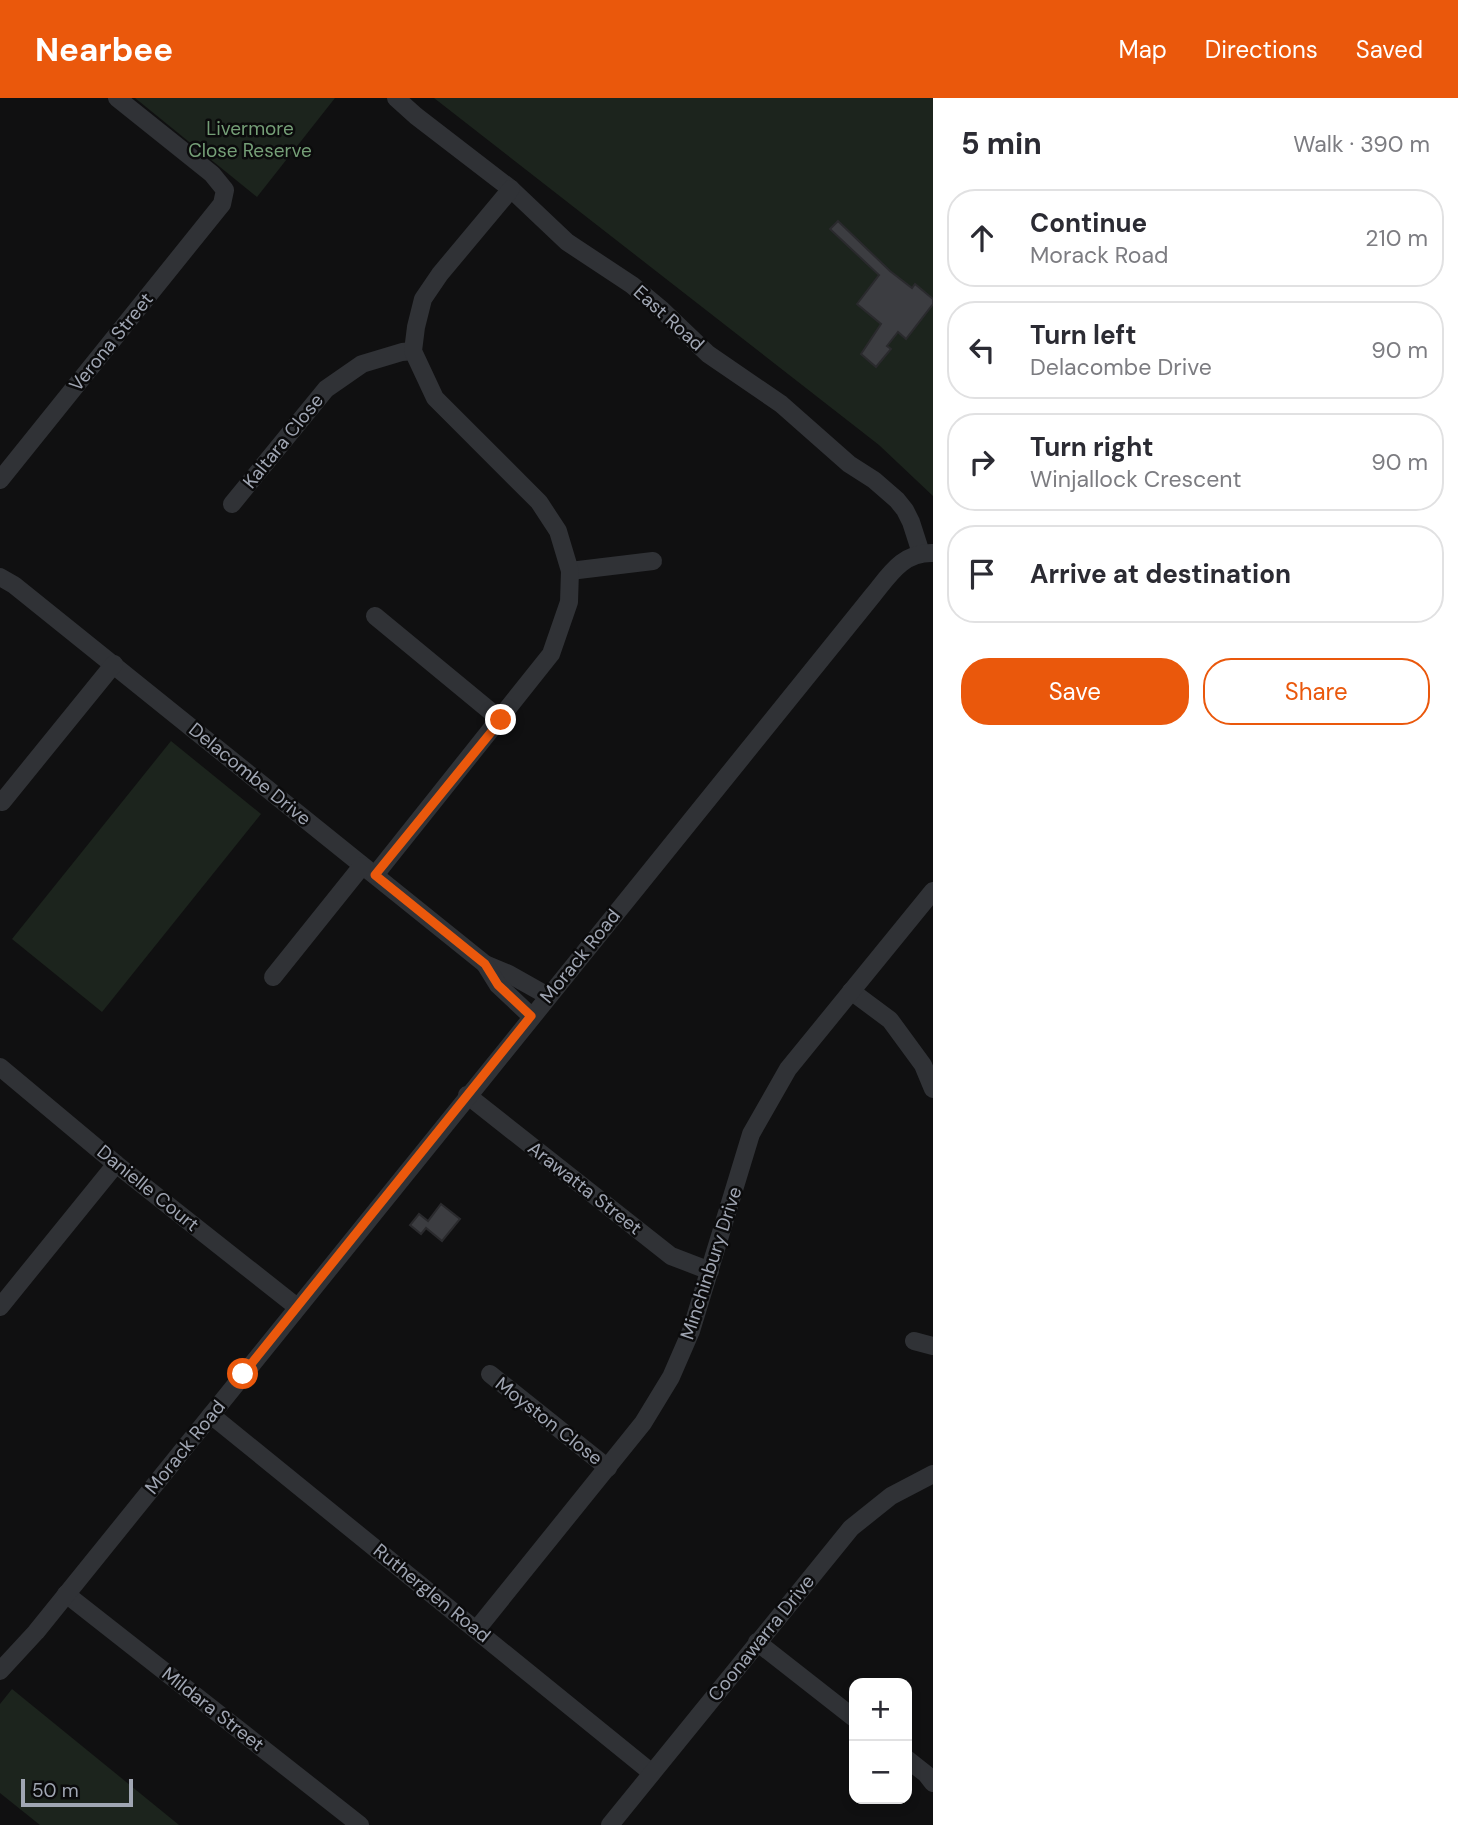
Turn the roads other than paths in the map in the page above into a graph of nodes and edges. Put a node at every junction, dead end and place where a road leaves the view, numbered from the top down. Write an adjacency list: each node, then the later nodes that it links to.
1 (117, 98): 5 (street, Verona Street)
2 (396, 98): 3 (street, East Road)
3 (511, 188): 4 (street); 7 (street, East Road)
4 (413, 351): 6 (street, Kaltara Close); 10 (street)
5 (0, 480)
6 (232, 504)
7 (927, 553): 21 (street, Morack Road)
8 (653, 561): 10 (street)
9 (0, 565): 11 (street, Delacombe Drive)
10 (570, 570): 14 (street)
11 (7, 581): 13 (street, Delacombe Drive)
12 (375, 616): 14 (street)
13 (114, 664): 15 (street); 16 (street, Delacombe Drive)
14 (501, 720): 16 (street)
15 (2, 802)
16 (369, 870): 18 (street, Delacombe Drive); 19 (street)
17 (933, 891): 20 (street, Minchinbury Drive)
18 (485, 964): 21 (street, Delacombe Drive); 22 (street, Delacombe Drive)
19 (273, 976)
20 (851, 991): 24 (street); 27 (street, Minchinbury Drive)
21 (548, 996): 22 (street, Morack Road)
22 (531, 1016): 25 (street, Morack Road)
23 (0, 1067): 26 (street, Danielle Court)
24 (933, 1088)
25 (467, 1095): 27 (street, Arawatta Street); 29 (street, Morack Road)
26 (116, 1164): 28 (street); 29 (street, Danielle Court)
27 (710, 1271): 34 (street, Minchinbury Drive)
28 (0, 1307)
29 (297, 1307): 33 (street, Morack Road)
30 (914, 1341): 31 (street)
31 (933, 1346)
32 (490, 1374): 34 (street, Moyston Close)
33 (211, 1415): 36 (street, Morack Road); 37 (street, Rutherglen Road)
34 (608, 1468): 37 (street, Minchinbury Drive)
35 (933, 1474): 38 (street, Coonawarra Drive)
36 (66, 1594): 39 (street, Morack Road); 44 (street, Mildara Street)
37 (477, 1629): 42 (street, Rutherglen Road)
38 (757, 1642): 40 (street); 42 (street, Coonawarra Drive)
39 (0, 1671)
40 (849, 1714)
41 (912, 1762): 43 (street)
42 (652, 1773): 45 (street, Coonawarra Drive)
43 (931, 1775)
44 (360, 1825)
45 (610, 1825)

